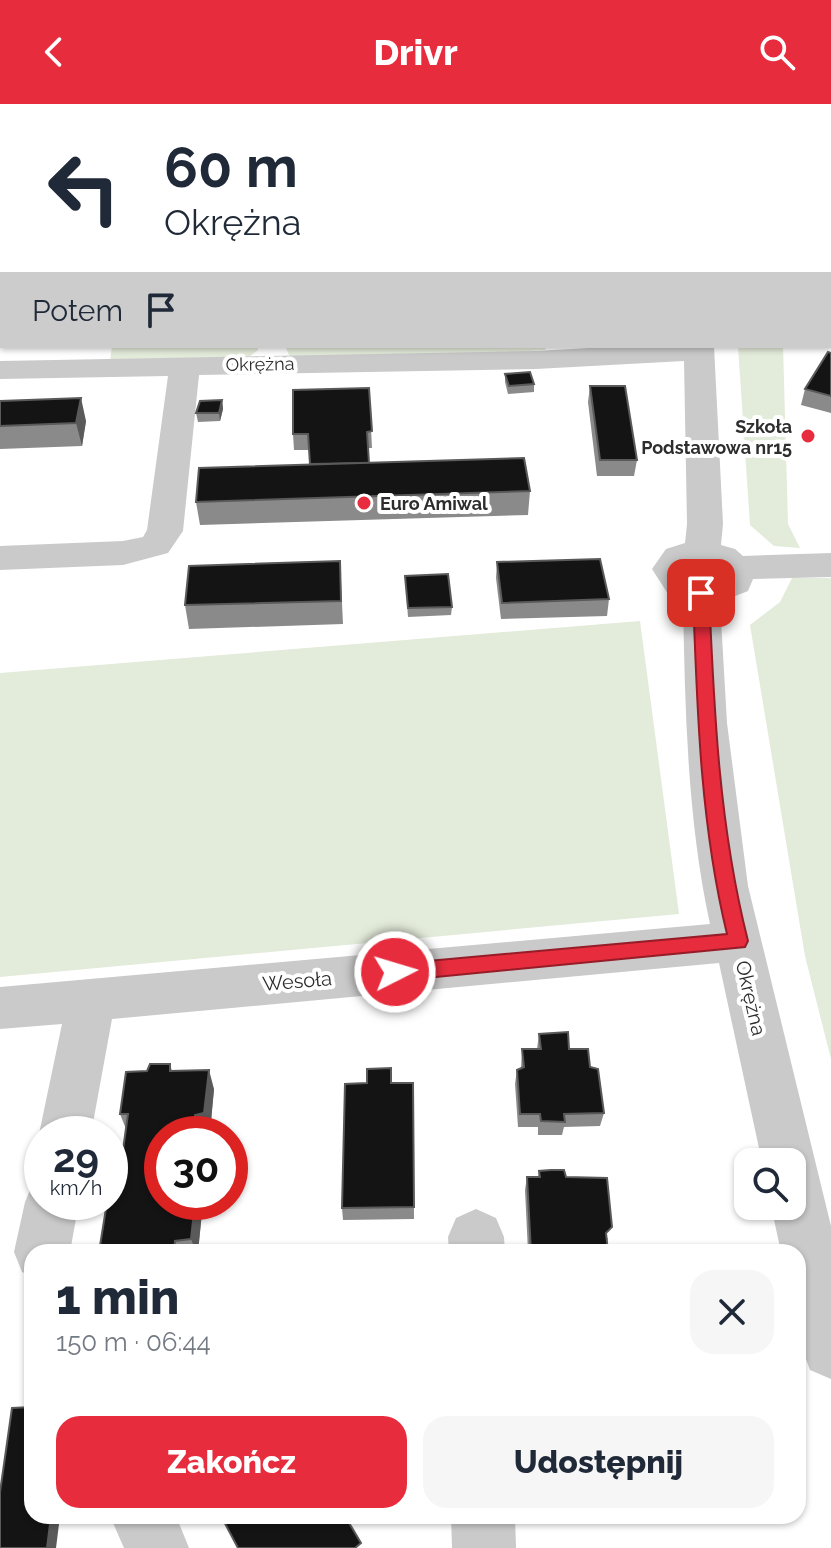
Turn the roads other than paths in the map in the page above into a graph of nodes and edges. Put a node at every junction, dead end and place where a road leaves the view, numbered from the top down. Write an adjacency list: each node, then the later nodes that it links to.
1 (699, 348): 2 (street, Okrężna); 8 (street, Okrężna)
2 (577, 352): 3 (street, Okrężna)
3 (279, 355): 4 (street, Okrężna)
4 (185, 365): 5 (street, Okrężna); 6 (street)
5 (0, 370)
6 (0, 558)
7 (831, 565): 8 (street)
8 (712, 571): 9 (street, Okrężna)
9 (738, 941): 10 (street, Wesoła); 13 (street, Okrężna)
10 (91, 1000): 11 (street, Wesoła); 12 (street)
11 (0, 1008)
12 (68, 1116)
13 (786, 1148)
14 (48, 1220): 16 (street)
15 (802, 1220): 17 (street)
16 (44, 1244)
17 (831, 1349)
18 (146, 1524): 20 (street)
19 (483, 1524): 21 (street)
20 (157, 1548)
21 (484, 1548)

